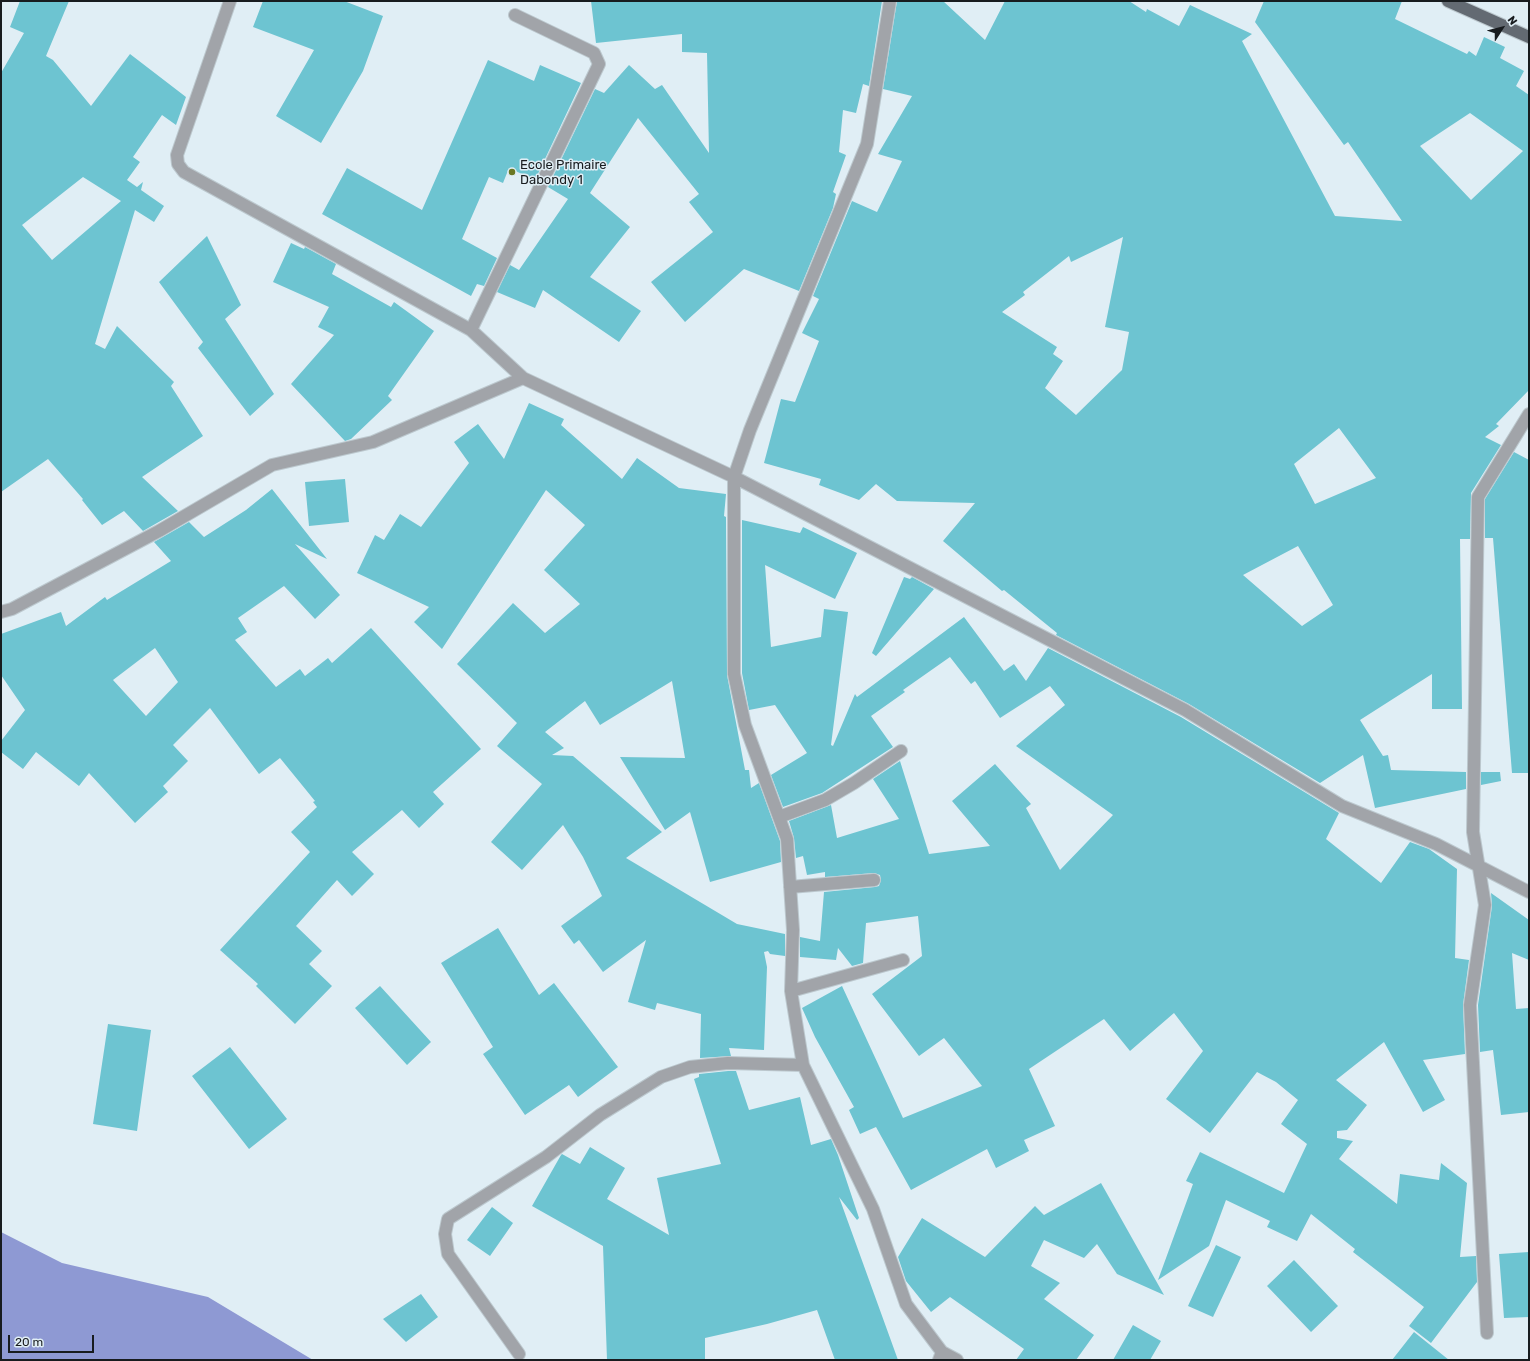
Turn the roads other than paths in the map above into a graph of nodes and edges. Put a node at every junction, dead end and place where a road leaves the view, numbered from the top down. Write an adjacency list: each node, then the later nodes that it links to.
1 (230, 1): 6 (street)
2 (890, 1): 9 (street)
3 (1448, 1): 5 (main road)
4 (515, 15): 6 (street)
5 (1529, 37)
6 (471, 330): 7 (street)
7 (523, 378): 9 (street); 10 (street)
8 (1529, 414): 13 (street)
9 (734, 477): 12 (street); 13 (street)
10 (1, 612)
11 (901, 751): 12 (street)
12 (779, 817): 15 (street)
13 (1478, 864): 16 (street); 20 (street)
14 (874, 880): 15 (street)
15 (790, 887): 18 (street)
16 (1529, 892)
17 (903, 960): 18 (street)
18 (791, 991): 19 (street)
19 (803, 1065): 21 (street); 22 (street)
20 (1487, 1333)
21 (519, 1354)
22 (940, 1356): 23 (street)
23 (957, 1360)

